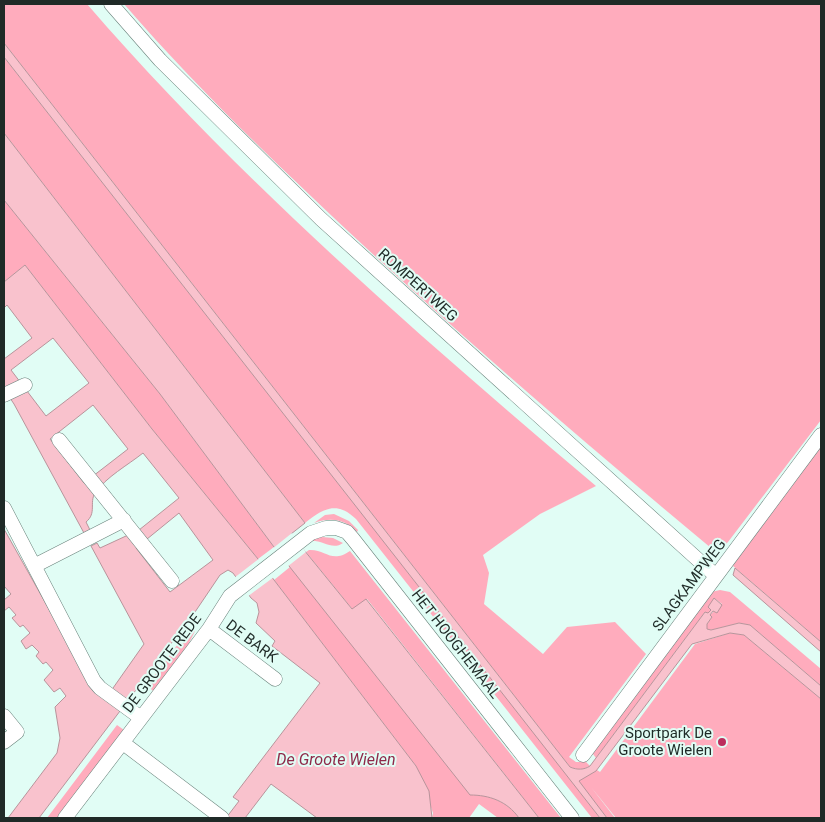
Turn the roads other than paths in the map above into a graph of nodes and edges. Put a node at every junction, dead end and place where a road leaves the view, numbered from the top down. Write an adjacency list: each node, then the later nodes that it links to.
1 (111, 4): 10 (street, ROMPERTWEG)
2 (25, 385): 3 (street)
3 (4, 395)
4 (821, 435): 10 (street, SLAGKAMPWEG)
5 (59, 440): 7 (street)
6 (4, 508): 9 (street)
7 (127, 525): 9 (street); 11 (street)
8 (299, 542): 12 (street, DE GROOTE REDE); 21 (street, HET HOOGHEMAAL)
9 (34, 566): 15 (street)
10 (716, 576): 18 (street, SLAGKAMPWEG)
11 (172, 581)
12 (209, 629): 13 (street, DE BARK); 15 (street, DE GROOTE REDE)
13 (275, 679)
14 (4, 716): 16 (street)
15 (141, 718): 17 (street, DE GROOTE REDE)
16 (4, 742)
17 (123, 743): 19 (street, DE GROOTE REDE); 20 (street)
18 (583, 755)
19 (65, 818)
20 (222, 818)
21 (572, 818)

